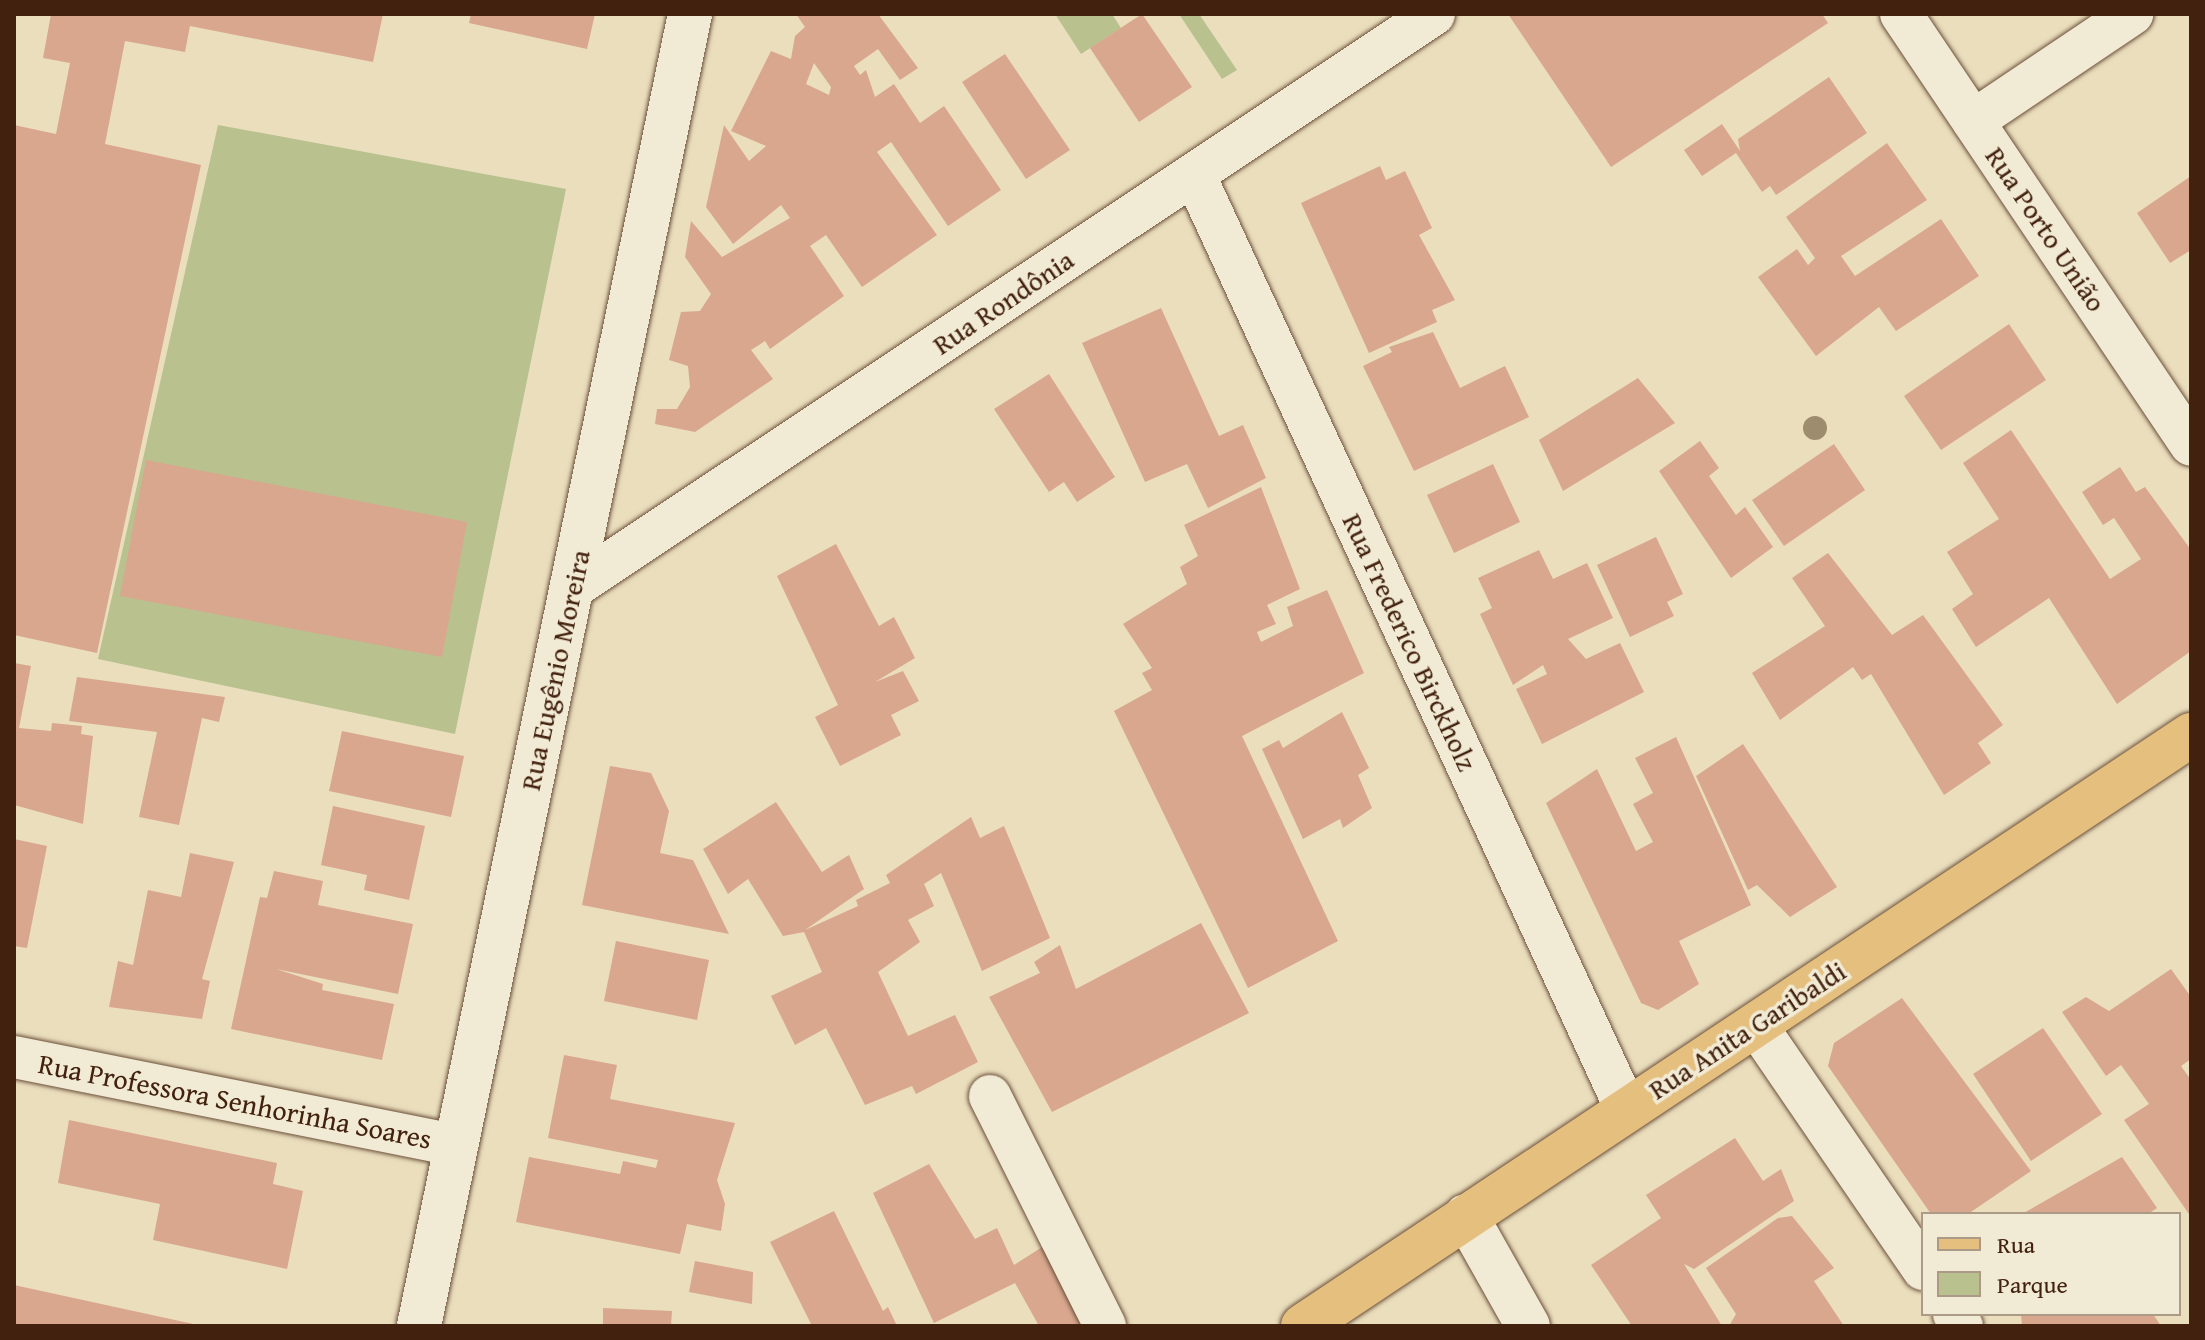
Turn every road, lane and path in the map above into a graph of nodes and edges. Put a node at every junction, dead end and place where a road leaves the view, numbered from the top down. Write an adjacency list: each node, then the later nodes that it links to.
1 (690, 14): 8 (street, Rua Eugênio Moreira)
2 (1434, 14): 6 (street, Rua Rondônia)
3 (1901, 14): 5 (street, Rua Porto União)
4 (2132, 14): 5 (street)
5 (1973, 121): 7 (street, Rua Porto União)
6 (1194, 174): 8 (street, Rua Rondônia); 13 (street, Rua Frederico Birckholz)
7 (2191, 445)
8 (571, 589): 14 (street, Rua Eugênio Moreira)
9 (2191, 735): 10 (main road, Rua Anita Garibaldi)
10 (1756, 1025): 13 (main road, Rua Anita Garibaldi); 16 (street)
11 (14, 1057): 14 (street, Rua Professora Senhorinha Soares)
12 (990, 1096): 18 (street)
13 (1626, 1109): 15 (main road, Rua Anita Garibaldi)
14 (456, 1145): 17 (street, Rua Eugênio Moreira)
15 (1466, 1216): 19 (main road, Rua Anita Garibaldi); 20 (street)
16 (1921, 1266)
17 (419, 1326)
18 (1105, 1326)
19 (1303, 1326)
20 (1528, 1326)

